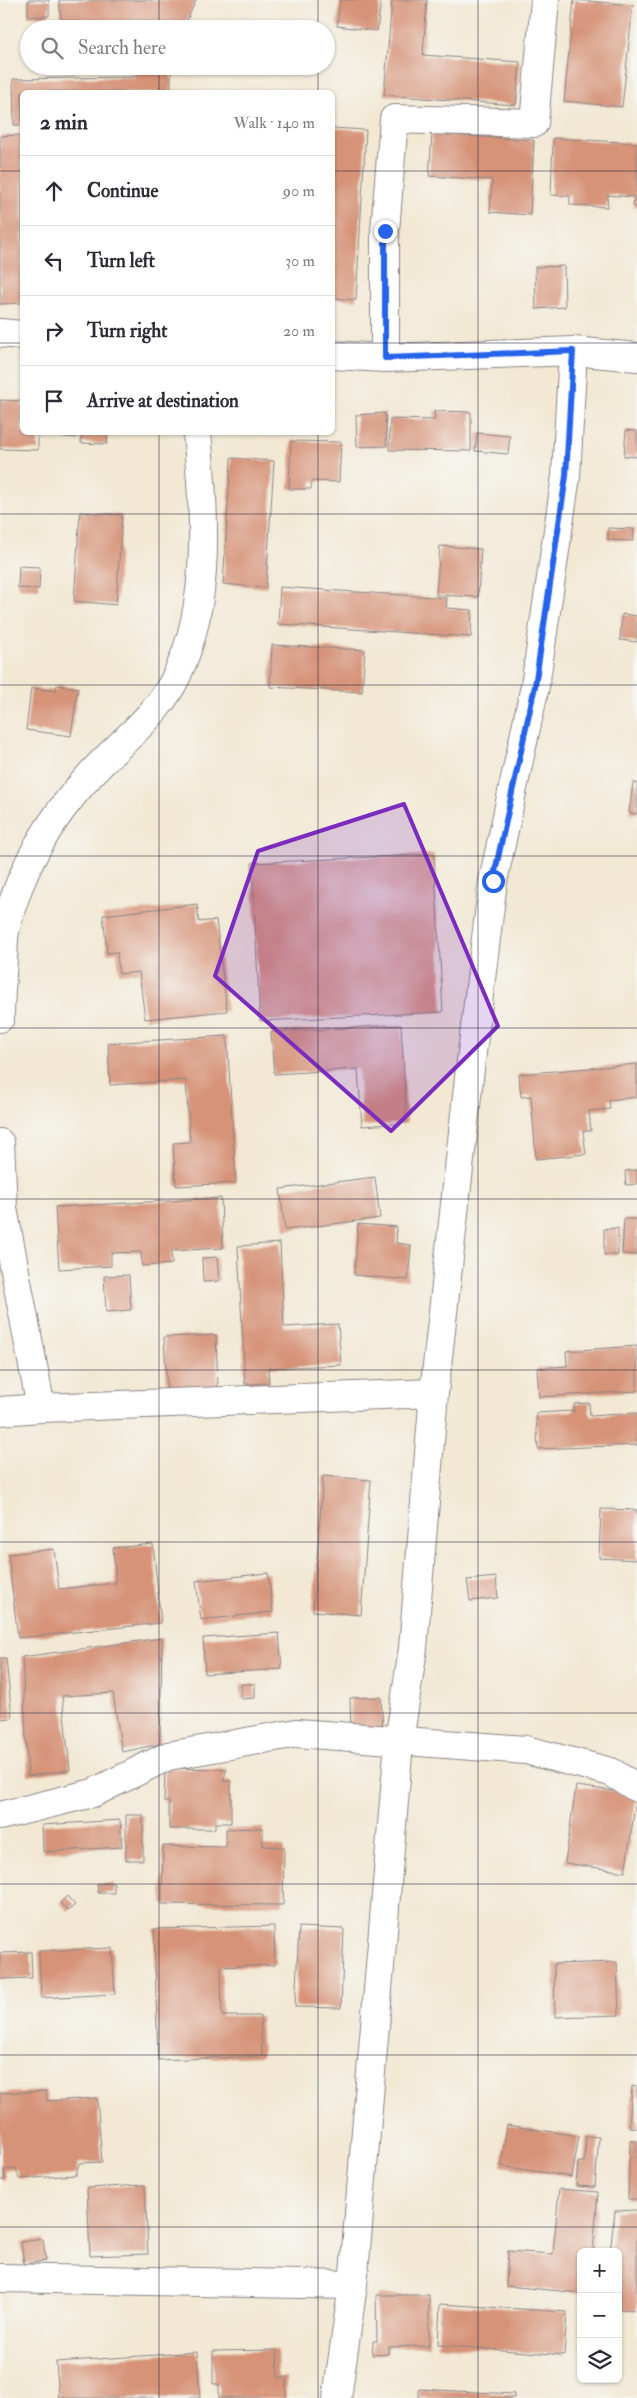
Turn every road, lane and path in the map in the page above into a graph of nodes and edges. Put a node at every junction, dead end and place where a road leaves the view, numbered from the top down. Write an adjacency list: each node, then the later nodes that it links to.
1 (545, 0): 7 (street)
2 (0, 333): 3 (street)
3 (20, 335)
4 (573, 351): 6 (street); 7 (street); 11 (street)
5 (335, 356): 7 (street)
6 (637, 357)
7 (385, 358)
8 (197, 435): 9 (street)
9 (0, 1018)
10 (0, 1143): 12 (street)
11 (434, 1393): 12 (street); 14 (street)
12 (41, 1408): 13 (street)
13 (0, 1411)
14 (399, 1742): 15 (street); 16 (street); 18 (street)
15 (637, 1788)
16 (0, 1816)
17 (0, 2278): 18 (street)
18 (353, 2285): 19 (street)
19 (337, 2398)

